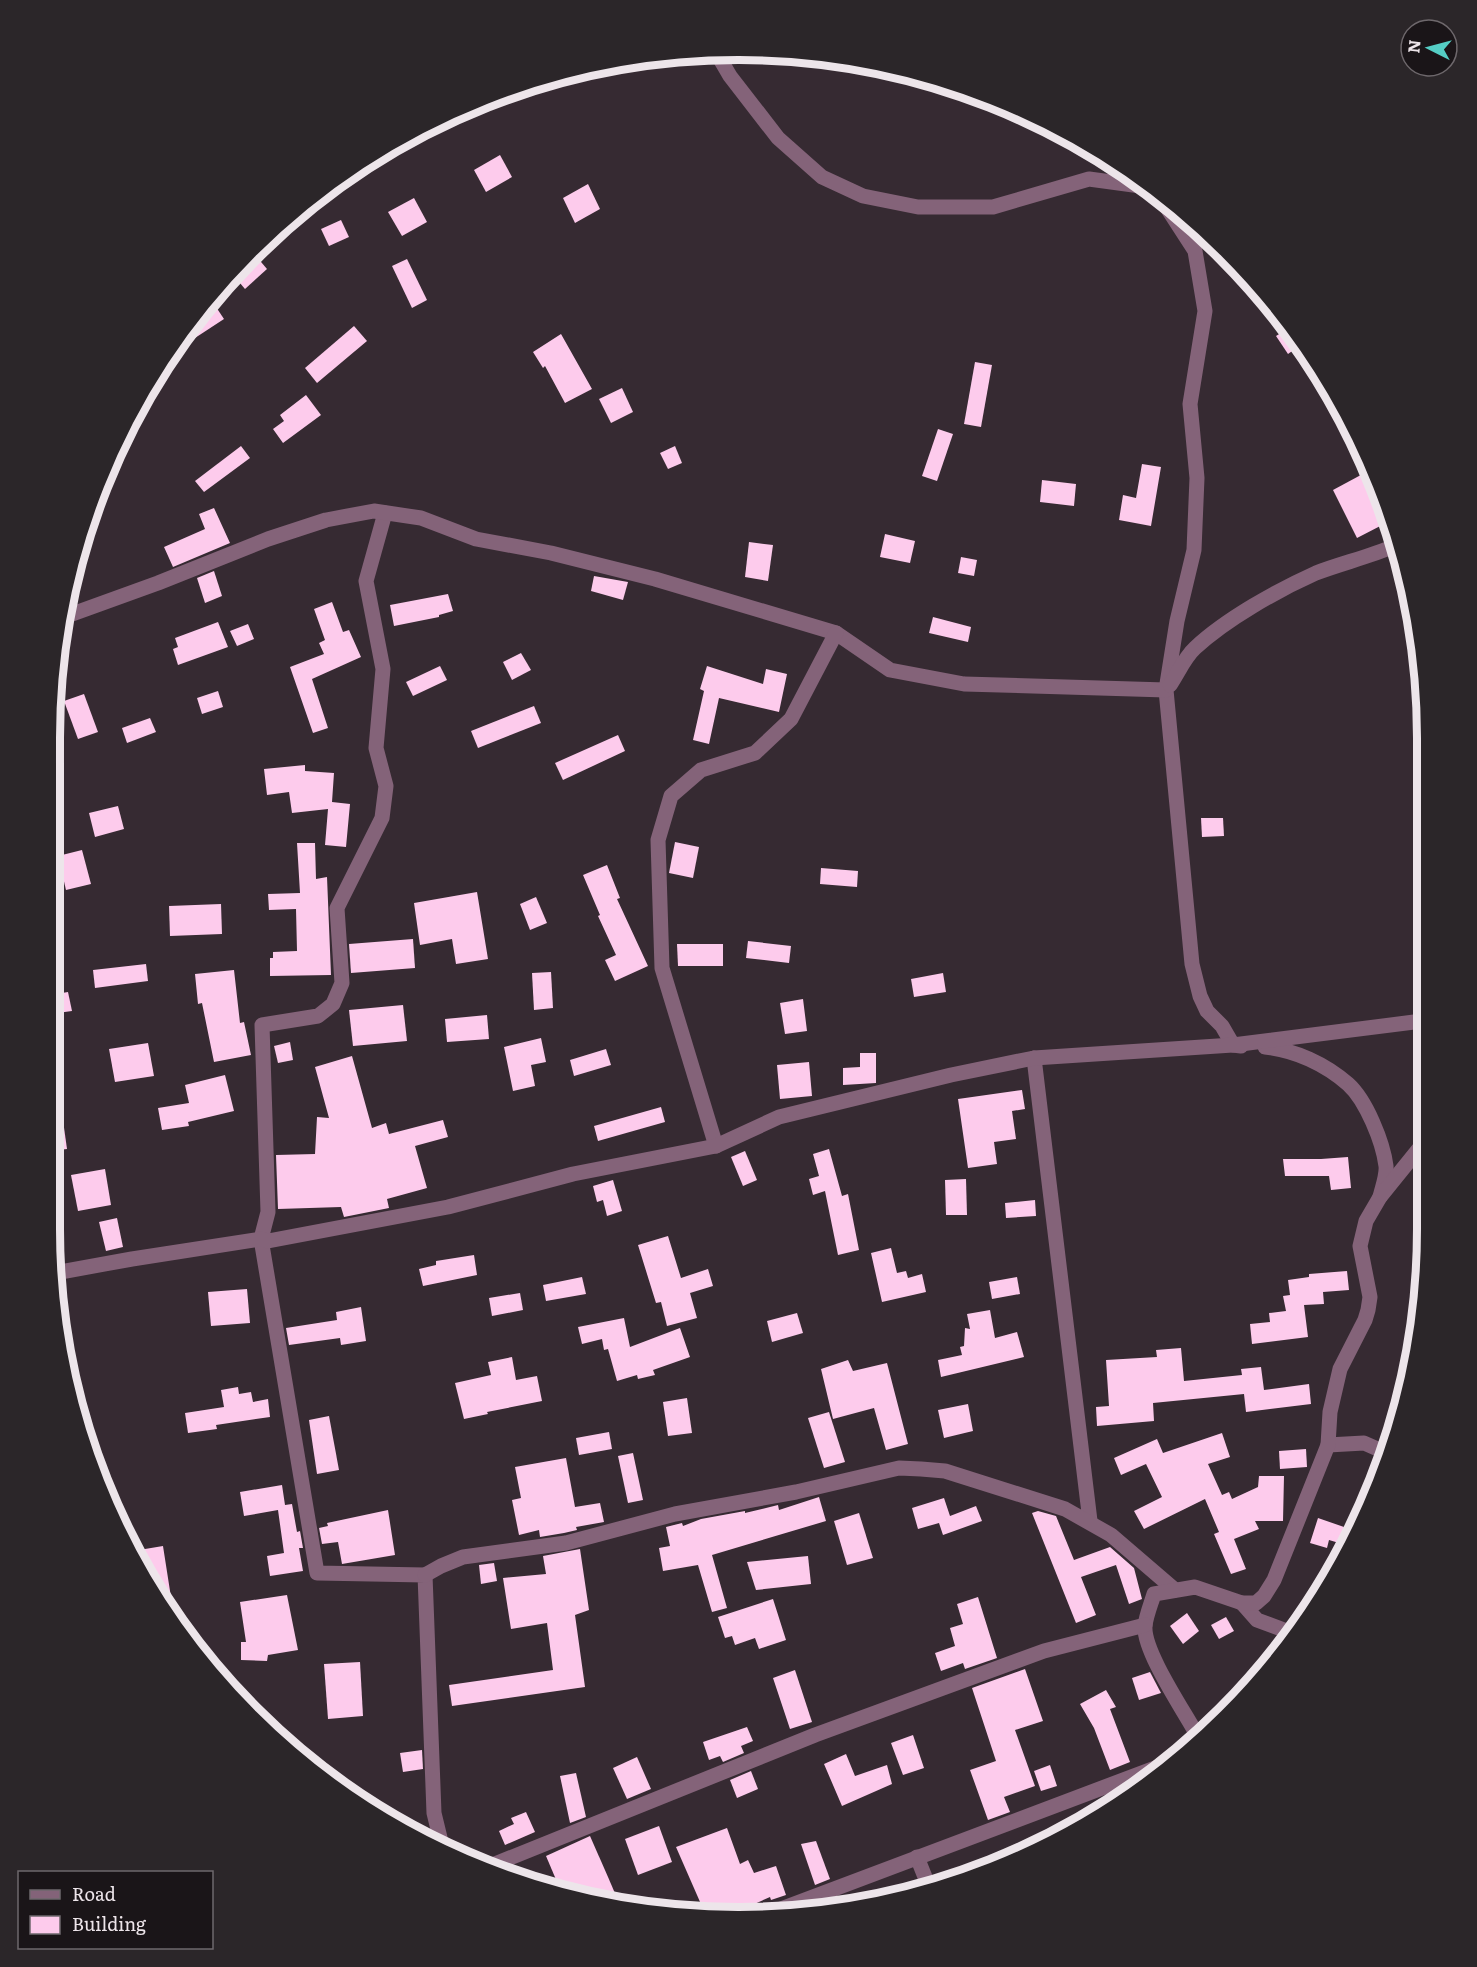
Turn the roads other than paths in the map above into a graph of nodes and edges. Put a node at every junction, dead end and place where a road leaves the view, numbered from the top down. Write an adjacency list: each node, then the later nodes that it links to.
1 (721, 60): 2 (street)
2 (1130, 185)
3 (1173, 218): 8 (street)
4 (385, 513): 6 (street); 7 (street); 15 (street)
5 (1389, 548): 8 (street)
6 (72, 614)
7 (836, 633): 8 (street); 12 (street)
8 (1166, 690): 10 (street)
9 (1417, 1022): 10 (street)
10 (1233, 1045): 11 (street); 14 (street)
11 (1034, 1058): 12 (street); 19 (street)
12 (716, 1146): 15 (street)
13 (1417, 1151): 14 (street)
14 (1380, 1197): 17 (street)
15 (261, 1239): 16 (street); 20 (street)
16 (61, 1272)
17 (1328, 1445): 18 (street); 22 (street)
18 (1380, 1450)
19 (1090, 1521): 20 (street); 21 (street)
20 (425, 1575): 27 (street)
21 (1175, 1590): 22 (street); 23 (street)
22 (1242, 1603): 24 (street)
23 (1145, 1625): 25 (street); 29 (street)
24 (1285, 1630)
25 (1195, 1731)
26 (1146, 1772): 28 (street)
27 (440, 1838)
28 (917, 1857): 30 (street); 31 (street)
29 (498, 1863)
30 (926, 1880)
31 (791, 1905)

